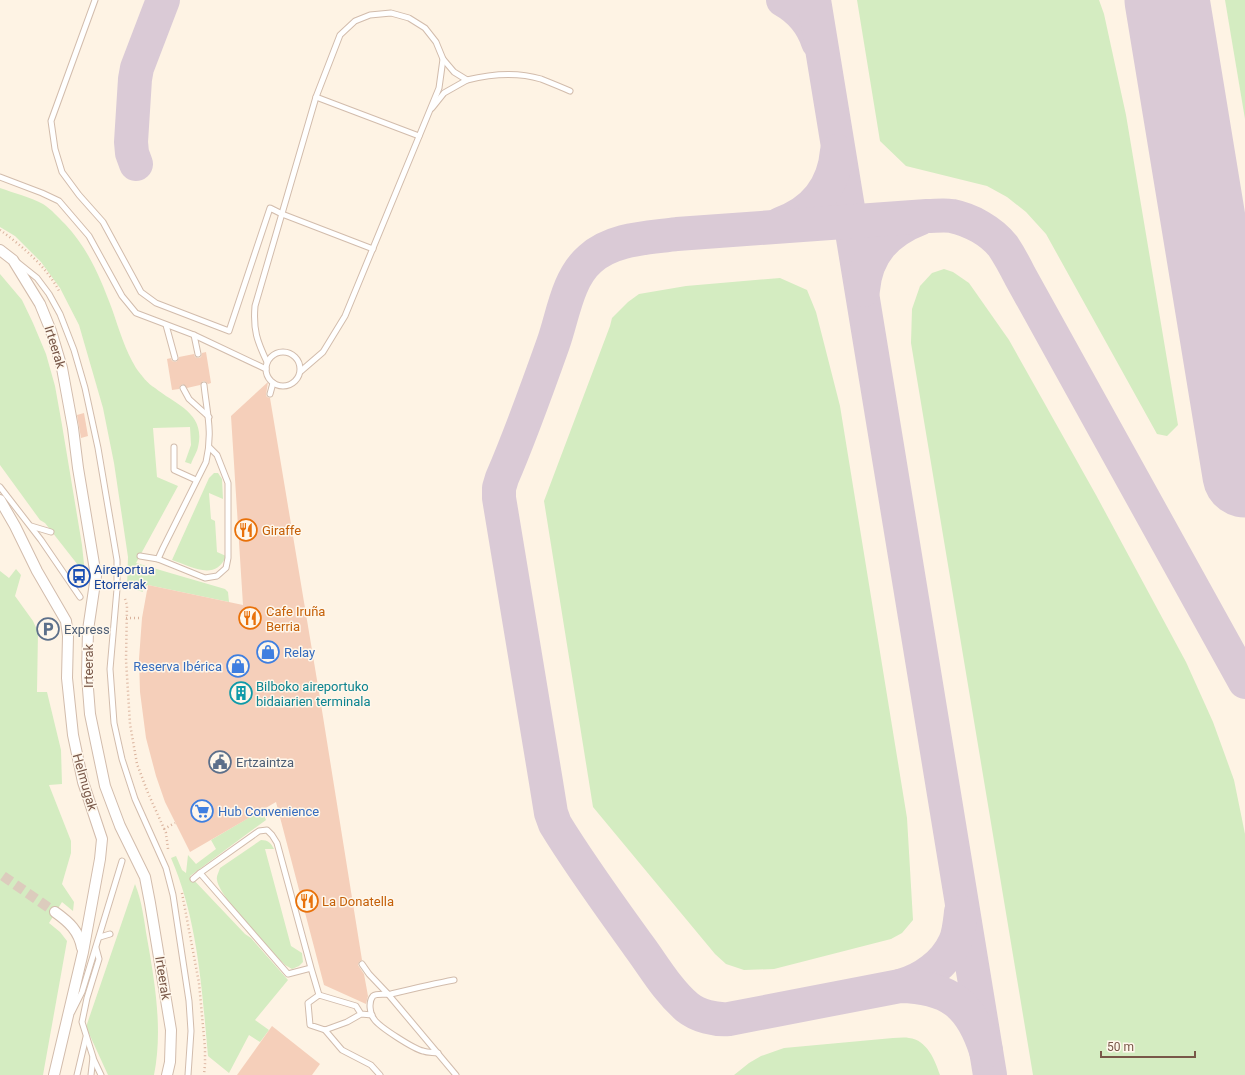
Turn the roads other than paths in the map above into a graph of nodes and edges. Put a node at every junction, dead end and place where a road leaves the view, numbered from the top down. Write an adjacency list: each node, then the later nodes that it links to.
1 (95, 0): 9 (lane)
2 (443, 59): 3 (lane); 5 (lane); 6 (lane)
3 (467, 80): 4 (lane); 6 (lane)
4 (570, 92)
5 (316, 97): 7 (lane); 9 (lane)
6 (429, 112): 7 (lane)
7 (420, 136): 10 (lane)
8 (0, 177): 13 (lane)
9 (282, 214): 10 (lane); 17 (lane)
10 (373, 248): 19 (lane)
11 (0, 250): 12 (street)
12 (13, 260): 60 (street, Irteerak); 61 (lane)
13 (166, 325): 14 (lane); 16 (lane)
14 (194, 335): 15 (lane); 18 (lane)
15 (198, 354)
16 (174, 358)
17 (267, 362): 18 (lane); 19 (lane)
18 (266, 369): 20 (lane)
19 (301, 371): 20 (lane)
20 (273, 383): 23 (lane)
21 (204, 385): 24 (lane)
22 (183, 388): 24 (lane)
23 (270, 394)
24 (209, 417): 26 (lane)
25 (174, 447): 27 (lane)
26 (209, 447): 27 (lane); 33 (lane)
27 (196, 480): 33 (lane)
28 (0, 486): 29 (lane)
29 (2, 496): 30 (lane); 42 (street, Helmugak)
30 (30, 526): 31 (lane); 34 (lane)
31 (51, 532)
32 (140, 556): 33 (lane)
33 (158, 559)
34 (80, 597)
35 (122, 861): 40 (lane)
36 (200, 873): 37 (lane); 44 (lane); 44 (lane)
37 (193, 879)
38 (55, 912): 42 (street)
39 (110, 934): 40 (lane)
40 (100, 937): 41 (lane)
41 (96, 947): 50 (lane); 52 (lane)
42 (83, 952): 50 (street, Helmugak)
43 (362, 964): 46 (lane)
44 (311, 968): 47 (lane)
45 (454, 980): 46 (lane)
46 (388, 994): 49 (lane); 53 (lane)
47 (319, 995): 48 (lane); 51 (lane)
48 (361, 1014): 49 (lane); 51 (lane)
49 (372, 1015): 53 (lane)
50 (67, 1021): 56 (street, Helmugak)
51 (325, 1030): 55 (lane)
52 (86, 1037): 54 (lane); 57 (lane)
53 (438, 1053): 63 (lane)
54 (93, 1057): 58 (lane); 59 (lane)
55 (375, 1072): 62 (lane)
56 (54, 1075)
57 (77, 1075)
58 (91, 1075)
59 (101, 1075)
60 (167, 1075)
61 (188, 1075)
62 (380, 1075)
63 (456, 1075)

